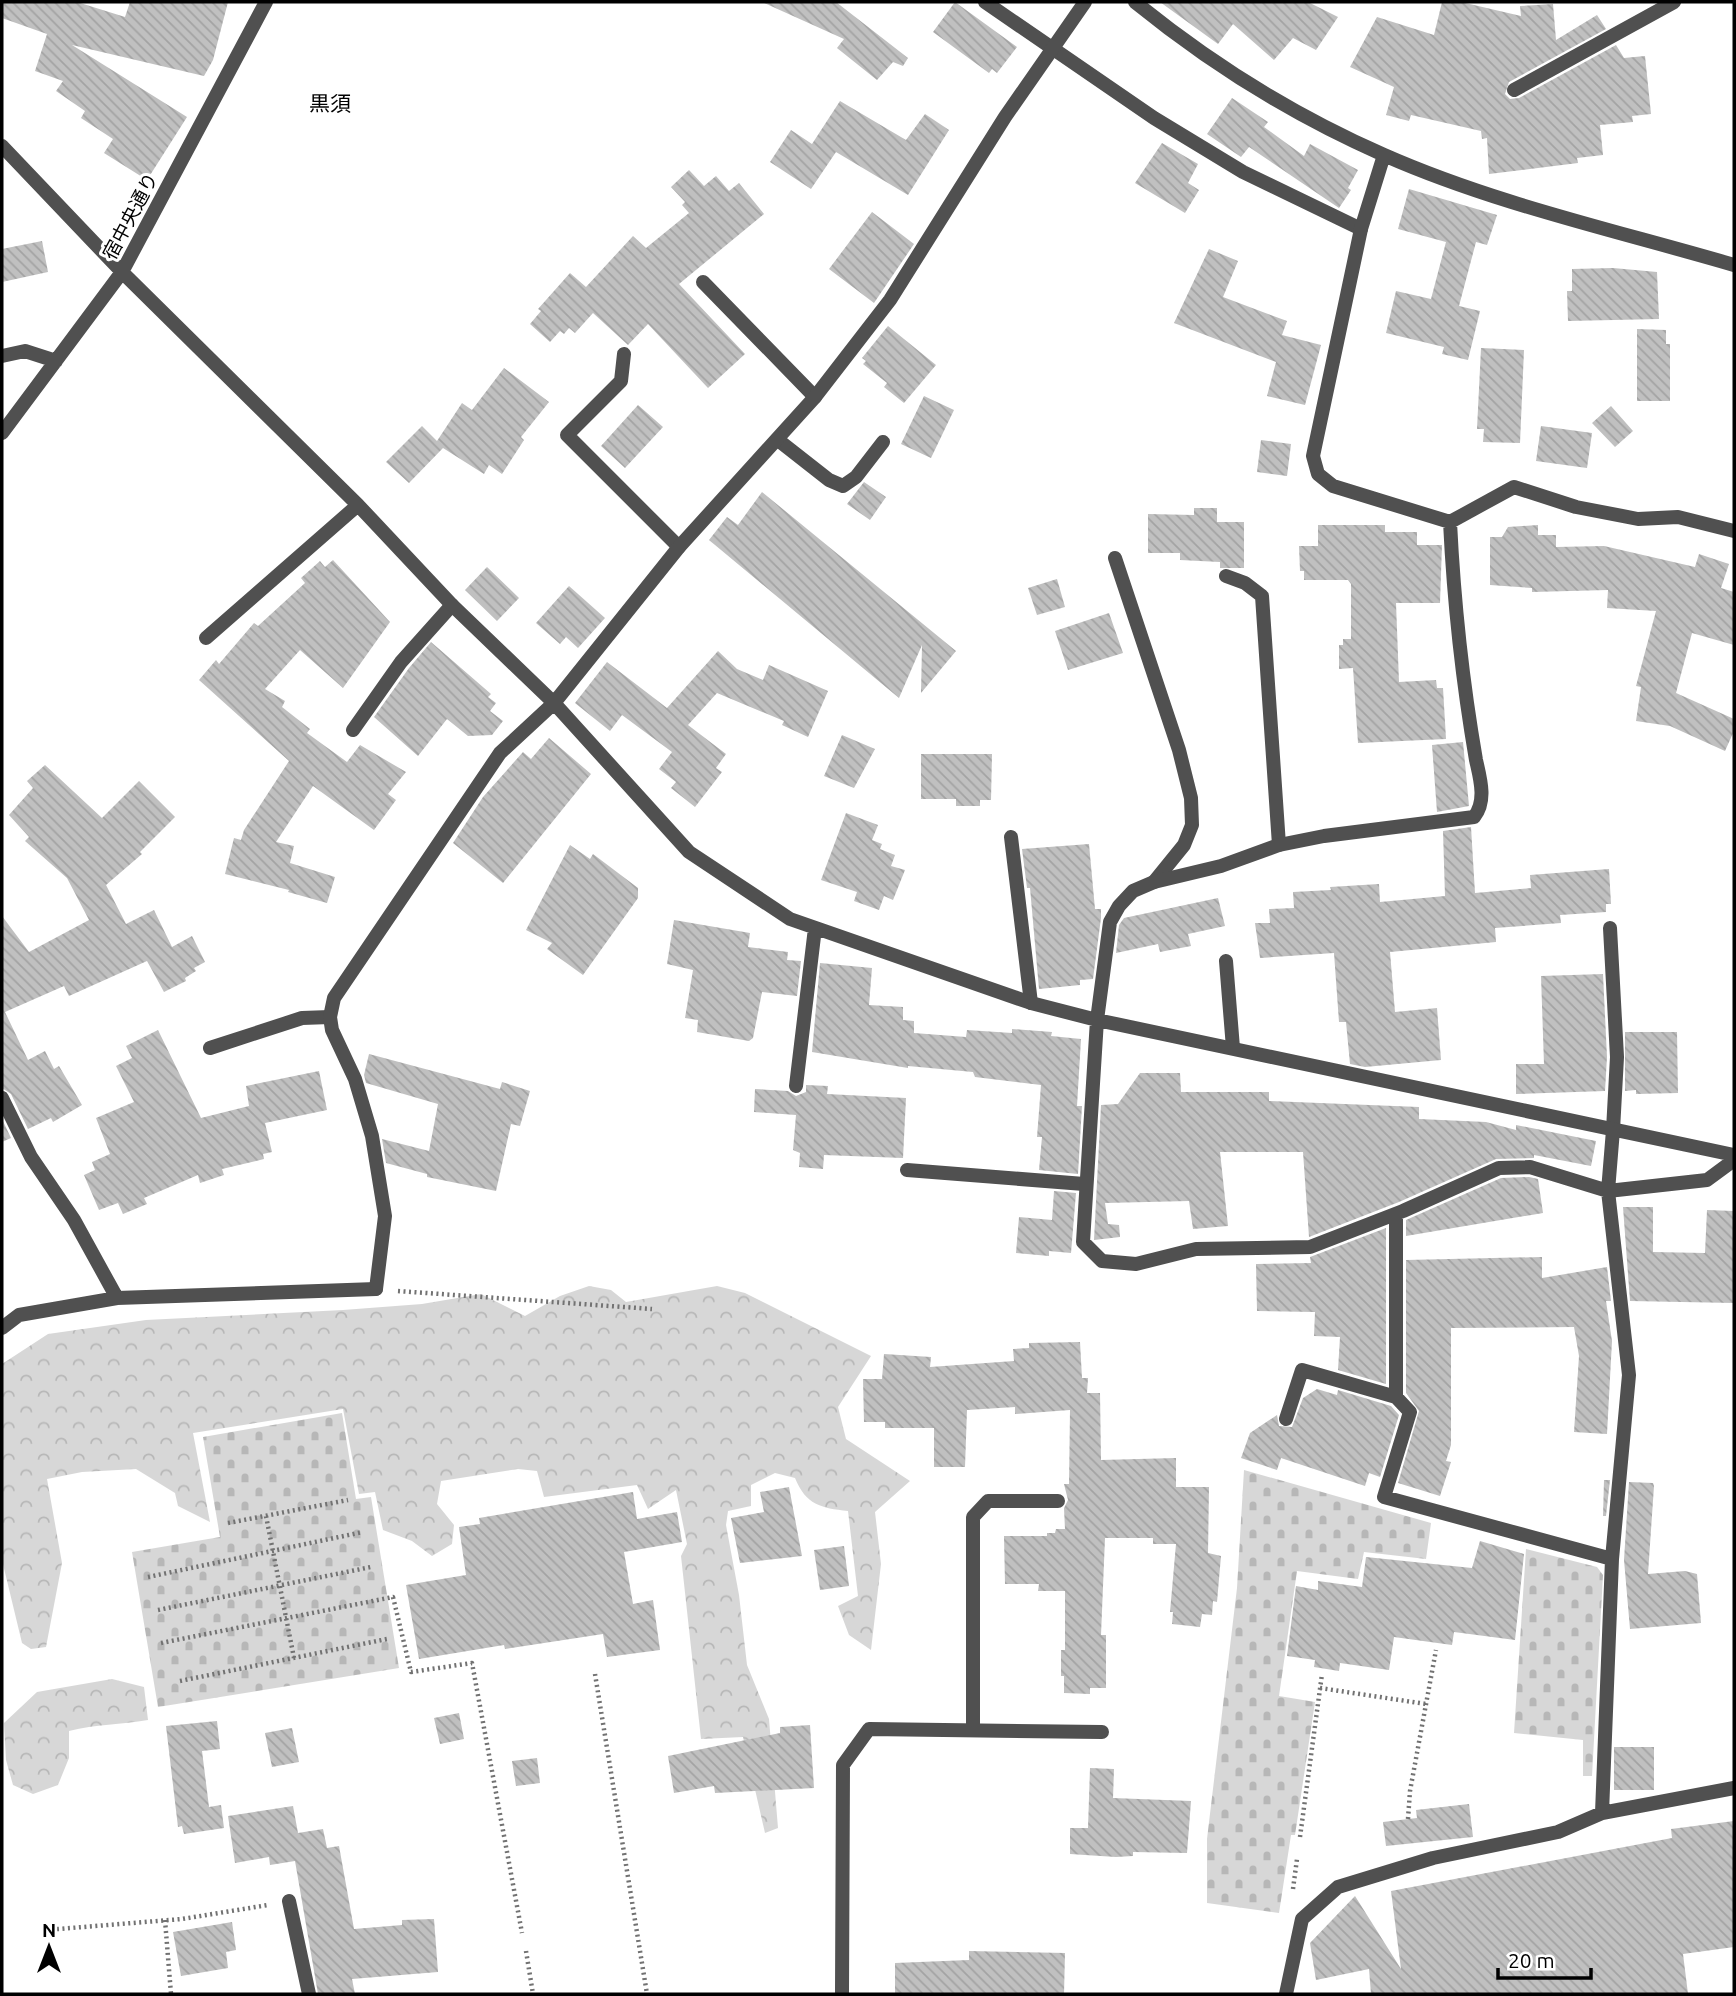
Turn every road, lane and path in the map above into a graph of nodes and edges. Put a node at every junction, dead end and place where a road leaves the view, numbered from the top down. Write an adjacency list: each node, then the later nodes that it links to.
1 (266, 2): 12 (street, 宿中央通り)
2 (985, 2): 6 (street)
3 (1085, 2): 6 (street)
4 (1135, 2): 9 (street)
5 (1674, 2): 7 (street)
6 (1053, 50): 10 (street); 17 (street)
7 (1514, 90)
8 (2, 146): 12 (street)
9 (1384, 155): 10 (street); 11 (street)
10 (1361, 229): 22 (street)
11 (1734, 265)
12 (122, 272): 16 (street, 宿中央通り); 21 (street)
13 (703, 282): 17 (street)
14 (624, 354): 24 (street)
15 (2, 356): 16 (street)
16 (56, 361): 18 (street, 宿中央通り)
17 (815, 397): 19 (street)
18 (2, 433)
19 (778, 440): 20 (street); 24 (street)
20 (883, 442)
21 (358, 505): 27 (street); 28 (street)
22 (1450, 523): 23 (street); 32 (street)
23 (1734, 531)
24 (679, 547): 29 (street)
25 (1115, 558): 33 (street)
26 (1226, 576): 32 (street)
27 (452, 605): 29 (street); 30 (street)
28 (206, 638)
29 (554, 703): 34 (street); 38 (street)
30 (353, 730)
31 (1011, 837): 37 (street)
32 (1279, 845): 33 (street)
33 (1154, 882): 39 (street)
34 (815, 928): 37 (street); 42 (street)
35 (1610, 928): 44 (street)
36 (1226, 961): 41 (street)
37 (1031, 1003): 39 (street)
38 (330, 1017): 40 (street); 50 (street)
39 (1097, 1020): 41 (street); 47 (street)
40 (210, 1048)
41 (1233, 1048): 44 (street)
42 (796, 1086)
43 (2, 1098): 51 (street)
44 (1613, 1130): 45 (street); 48 (street)
45 (1734, 1158): 48 (street)
46 (907, 1170): 47 (street)
47 (1084, 1184): 49 (street)
48 (1608, 1191): 49 (street); 62 (street)
49 (1396, 1214): 54 (street)
50 (376, 1289): 51 (street); 52 (path)
51 (117, 1298): 53 (street)
52 (652, 1309)
53 (2, 1328)
54 (1396, 1397): 55 (street); 62 (street)
55 (1286, 1419)
56 (348, 1500): 58 (path)
57 (1058, 1501): 77 (street)
58 (266, 1516): 59 (path); 61 (path)
59 (229, 1523)
60 (363, 1532): 61 (path)
61 (273, 1551): 64 (path); 65 (path)
62 (1612, 1559): 80 (street)
63 (371, 1567): 65 (path)
64 (148, 1577)
65 (279, 1586): 66 (path); 67 (path)
66 (158, 1610)
67 (286, 1619): 69 (path); 71 (path); 88 (path)
68 (387, 1639): 71 (path)
69 (161, 1643)
70 (1436, 1650): 76 (path)
71 (294, 1658): 74 (path)
72 (594, 1674): 93 (path)
73 (1322, 1674): 75 (path)
74 (180, 1681)
75 (1320, 1688): 76 (path); 82 (path)
76 (1426, 1704): 81 (path)
77 (973, 1730): 78 (street); 94 (street)
78 (1102, 1732)
79 (1734, 1788): 80 (street)
80 (1602, 1813): 95 (street)
81 (1408, 1819)
82 (1300, 1837)
83 (1297, 1859): 84 (path)
84 (1293, 1889)
85 (289, 1901): 86 (path); 91 (street)
86 (165, 1920): 87 (path); 90 (path)
87 (46, 1930)
88 (522, 1933)
89 (526, 1951): 92 (path)
90 (171, 1994)
91 (309, 1994)
92 (533, 1994)
93 (647, 1994)
94 (842, 1994)
95 (1286, 1994)

